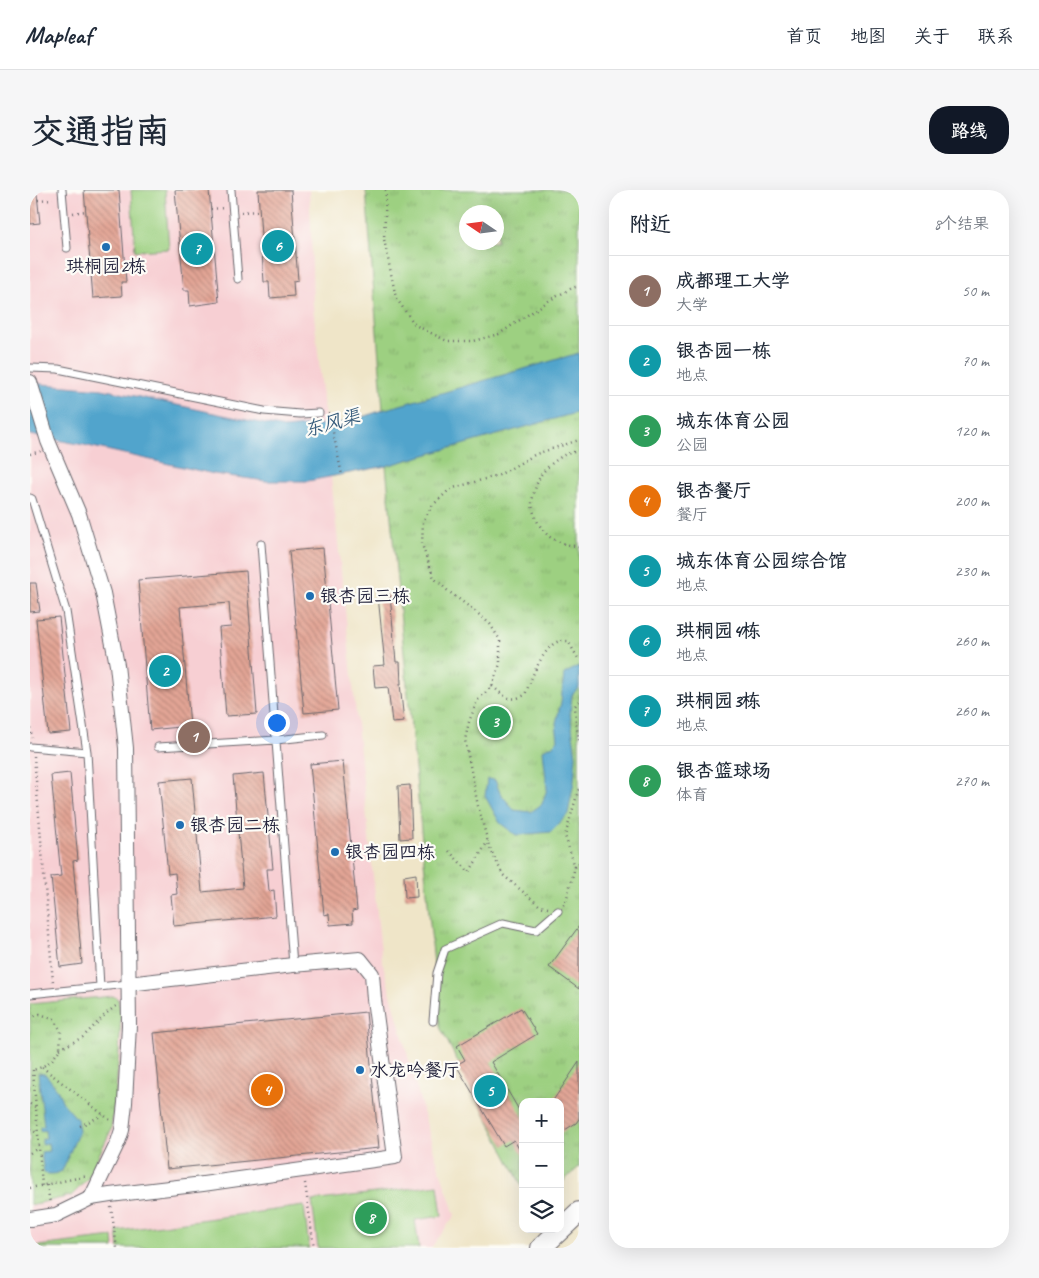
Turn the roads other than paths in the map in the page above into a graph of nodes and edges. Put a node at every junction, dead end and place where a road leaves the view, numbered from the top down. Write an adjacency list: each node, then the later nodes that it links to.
1 (62, 190): 3 (lane)
2 (231, 190): 4 (lane)
3 (68, 248)
4 (238, 279)
5 (30, 368): 7 (lane)
6 (30, 382): 18 (street)
7 (319, 413)
8 (30, 498): 14 (lane)
9 (261, 544): 11 (lane)
10 (323, 735): 11 (lane)
11 (276, 740): 12 (lane); 16 (lane)
12 (158, 747)
13 (32, 748): 14 (lane)
14 (87, 752): 17 (lane)
15 (558, 911): 20 (lane)
16 (293, 965): 18 (street); 21 (street)
17 (100, 986): 18 (lane); 19 (lane)
18 (128, 991): 21 (street)
19 (30, 994)
20 (434, 1021)
21 (91, 1198): 23 (street)
22 (579, 1212): 24 (street)
23 (30, 1219)
24 (541, 1248)

